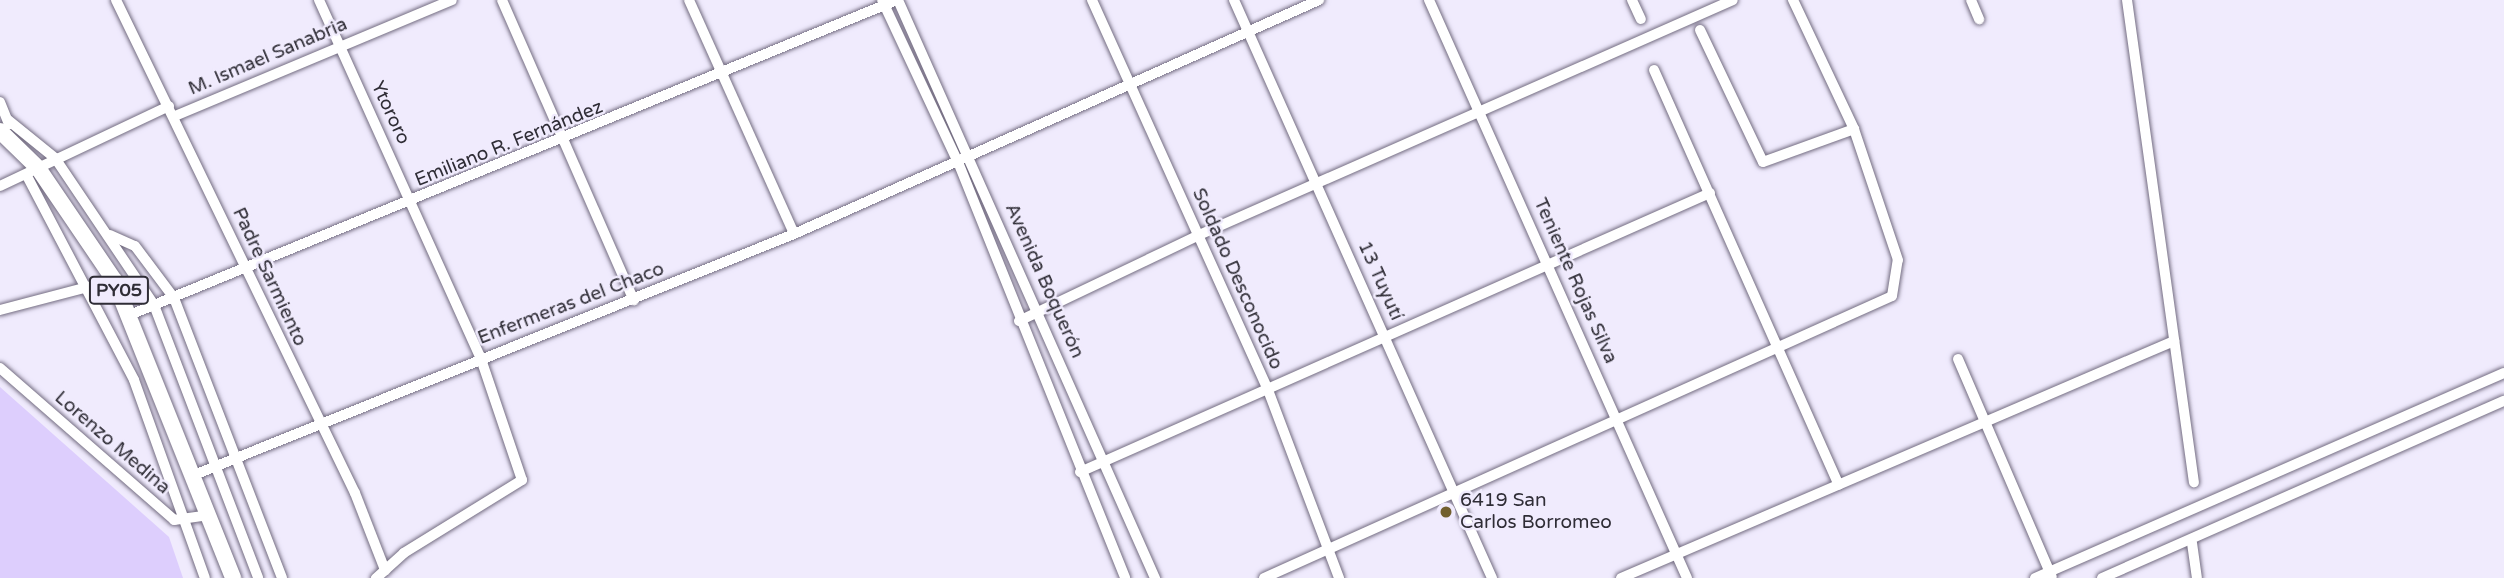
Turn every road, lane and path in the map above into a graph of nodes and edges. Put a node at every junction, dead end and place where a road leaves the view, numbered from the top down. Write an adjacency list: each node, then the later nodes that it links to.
1 (116, 0): 26 (street, Padre Sarmiento)
2 (319, 0): 21 (street, Ytororo)
3 (452, 0): 21 (street, M. Ismael Sanabria)
4 (502, 0): 30 (street)
5 (689, 0): 23 (street)
6 (897, 0): 16 (street, Emiliano R. Fernández); 31 (street, Avenida Boquerón)
7 (1092, 0): 24 (street, Soldado Desconocido)
8 (1234, 0): 19 (street, 13 Tuyutí)
9 (1319, 0): 19 (street, Enfermeras del Chaco)
10 (1429, 0): 27 (street, Teniente Rojas Silva)
11 (1632, 0): 17 (street)
12 (1734, 0): 27 (street)
13 (1793, 0): 29 (street)
14 (1971, 0): 18 (street)
15 (2127, 0): 54 (street)
16 (884, 3): 23 (street, Emiliano R. Fernández); 33 (street, Avenida Boquerón)
17 (1641, 19)
18 (1979, 19)
19 (1248, 30): 24 (street, Enfermeras del Chaco); 35 (street, 13 Tuyutí)
20 (1700, 30): 29 (street)
21 (340, 45): 26 (street, M. Ismael Sanabria); 38 (street, Ytororo)
22 (1654, 70): 37 (street)
23 (724, 75): 30 (street, Emiliano R. Fernández); 39 (street)
24 (1130, 84): 31 (street, Enfermeras del Chaco); 41 (street, Soldado Desconocido)
25 (0, 102): 28 (street)
26 (172, 111): 32 (street, M. Ismael Sanabria); 43 (street, Padre Sarmiento)
27 (1481, 112): 35 (street); 42 (street, Teniente Rojas Silva)
28 (4, 126): 32 (street); 34 (highway, PY05)
29 (1854, 129): 55 (street)
30 (566, 140): 38 (street, Emiliano R. Fernández); 47 (street)
31 (970, 157): 33 (street, Enfermeras del Chaco); 50 (street, Avenida Boquerón)
32 (55, 158): 34 (street, M. Ismael Sanabria); 40 (street)
33 (958, 162): 39 (street, Enfermeras del Chaco); 52 (street, Avenida Boquerón)
34 (33, 172): 36 (street, M. Ismael Sanabria); 44 (highway, PY05); 45 (street)
35 (1317, 182): 41 (street); 53 (street, 13 Tuyutí)
36 (0, 186)
37 (1710, 193): 42 (street); 55 (street)
38 (412, 203): 43 (street, Emiliano R. Fernández); 56 (street, Ytororo)
39 (794, 234): 47 (street, Enfermeras del Chaco)
40 (110, 235): 46 (street); 48 (street)
41 (1199, 235): 50 (street); 60 (street, Soldado Desconocido)
42 (1550, 266): 53 (street); 62 (street, Teniente Rojas Silva)
43 (247, 270): 46 (street, Emiliano R. Fernández); 64 (street, Padre Sarmiento)
44 (114, 280): 45 (street); 51 (highway, PY05)
45 (85, 286): 49 (street); 74 (street)
46 (174, 298): 48 (street, Emiliano R. Fernández); 65 (street)
47 (634, 300): 56 (street, Enfermeras del Chaco)
48 (154, 305): 51 (street, Emiliano R. Fernández); 67 (street)
49 (0, 310)
50 (1039, 311): 52 (street); 66 (street, Avenida Boquerón)
51 (132, 314): 69 (highway, PY05)
52 (1020, 321): 68 (street, Avenida Boquerón)
53 (1385, 336): 60 (street); 72 (street, 13 Tuyutí)
54 (2174, 341): 63 (street); 70 (street)
55 (1778, 350): 62 (street); 71 (street)
56 (480, 356): 64 (street, Enfermeras del Chaco); 78 (street, Ytororo)
57 (1958, 359): 63 (street)
58 (0, 368): 74 (street, Lorenzo Medina)
59 (2504, 373): 79 (street)
60 (1268, 390): 66 (street); 76 (street, Soldado Desconocido)
61 (2504, 401): 93 (street)
62 (1616, 420): 72 (street); 77 (street, Teniente Rojas Silva)
63 (1987, 422): 71 (street); 79 (street)
64 (317, 425): 65 (street, Enfermeras del Chaco); 78 (street, Padre Sarmiento)
65 (234, 458): 67 (street, Enfermeras del Chaco); 83 (street)
66 (1104, 462): 68 (street); 86 (street, Avenida Boquerón)
67 (218, 465): 69 (street, Enfermeras del Chaco); 82 (street)
68 (1080, 472): 85 (street, Avenida Boquerón)
69 (194, 475): 73 (highway, PY05)
70 (2194, 482)
71 (1839, 485): 77 (street)
72 (1454, 492): 76 (street); 89 (street, 13 Tuyutí)
73 (209, 515): 74 (street); 81 (highway, PY05)
74 (184, 519): 80 (street)
75 (2192, 542): 94 (street)
76 (1327, 550): 87 (street); 88 (street, Soldado Desconocido)
77 (1676, 553): 90 (street); 91 (street, Teniente Rojas Silva)
78 (385, 570): 84 (street)
79 (2052, 574): 92 (street)
80 (205, 578)
81 (233, 578)
82 (258, 578)
83 (282, 578)
84 (376, 578)
85 (1125, 578)
86 (1155, 578)
87 (1264, 578)
88 (1339, 578)
89 (1492, 578)
90 (1621, 578)
91 (1687, 578)
92 (2035, 578)
93 (2102, 578)
94 (2197, 578)

